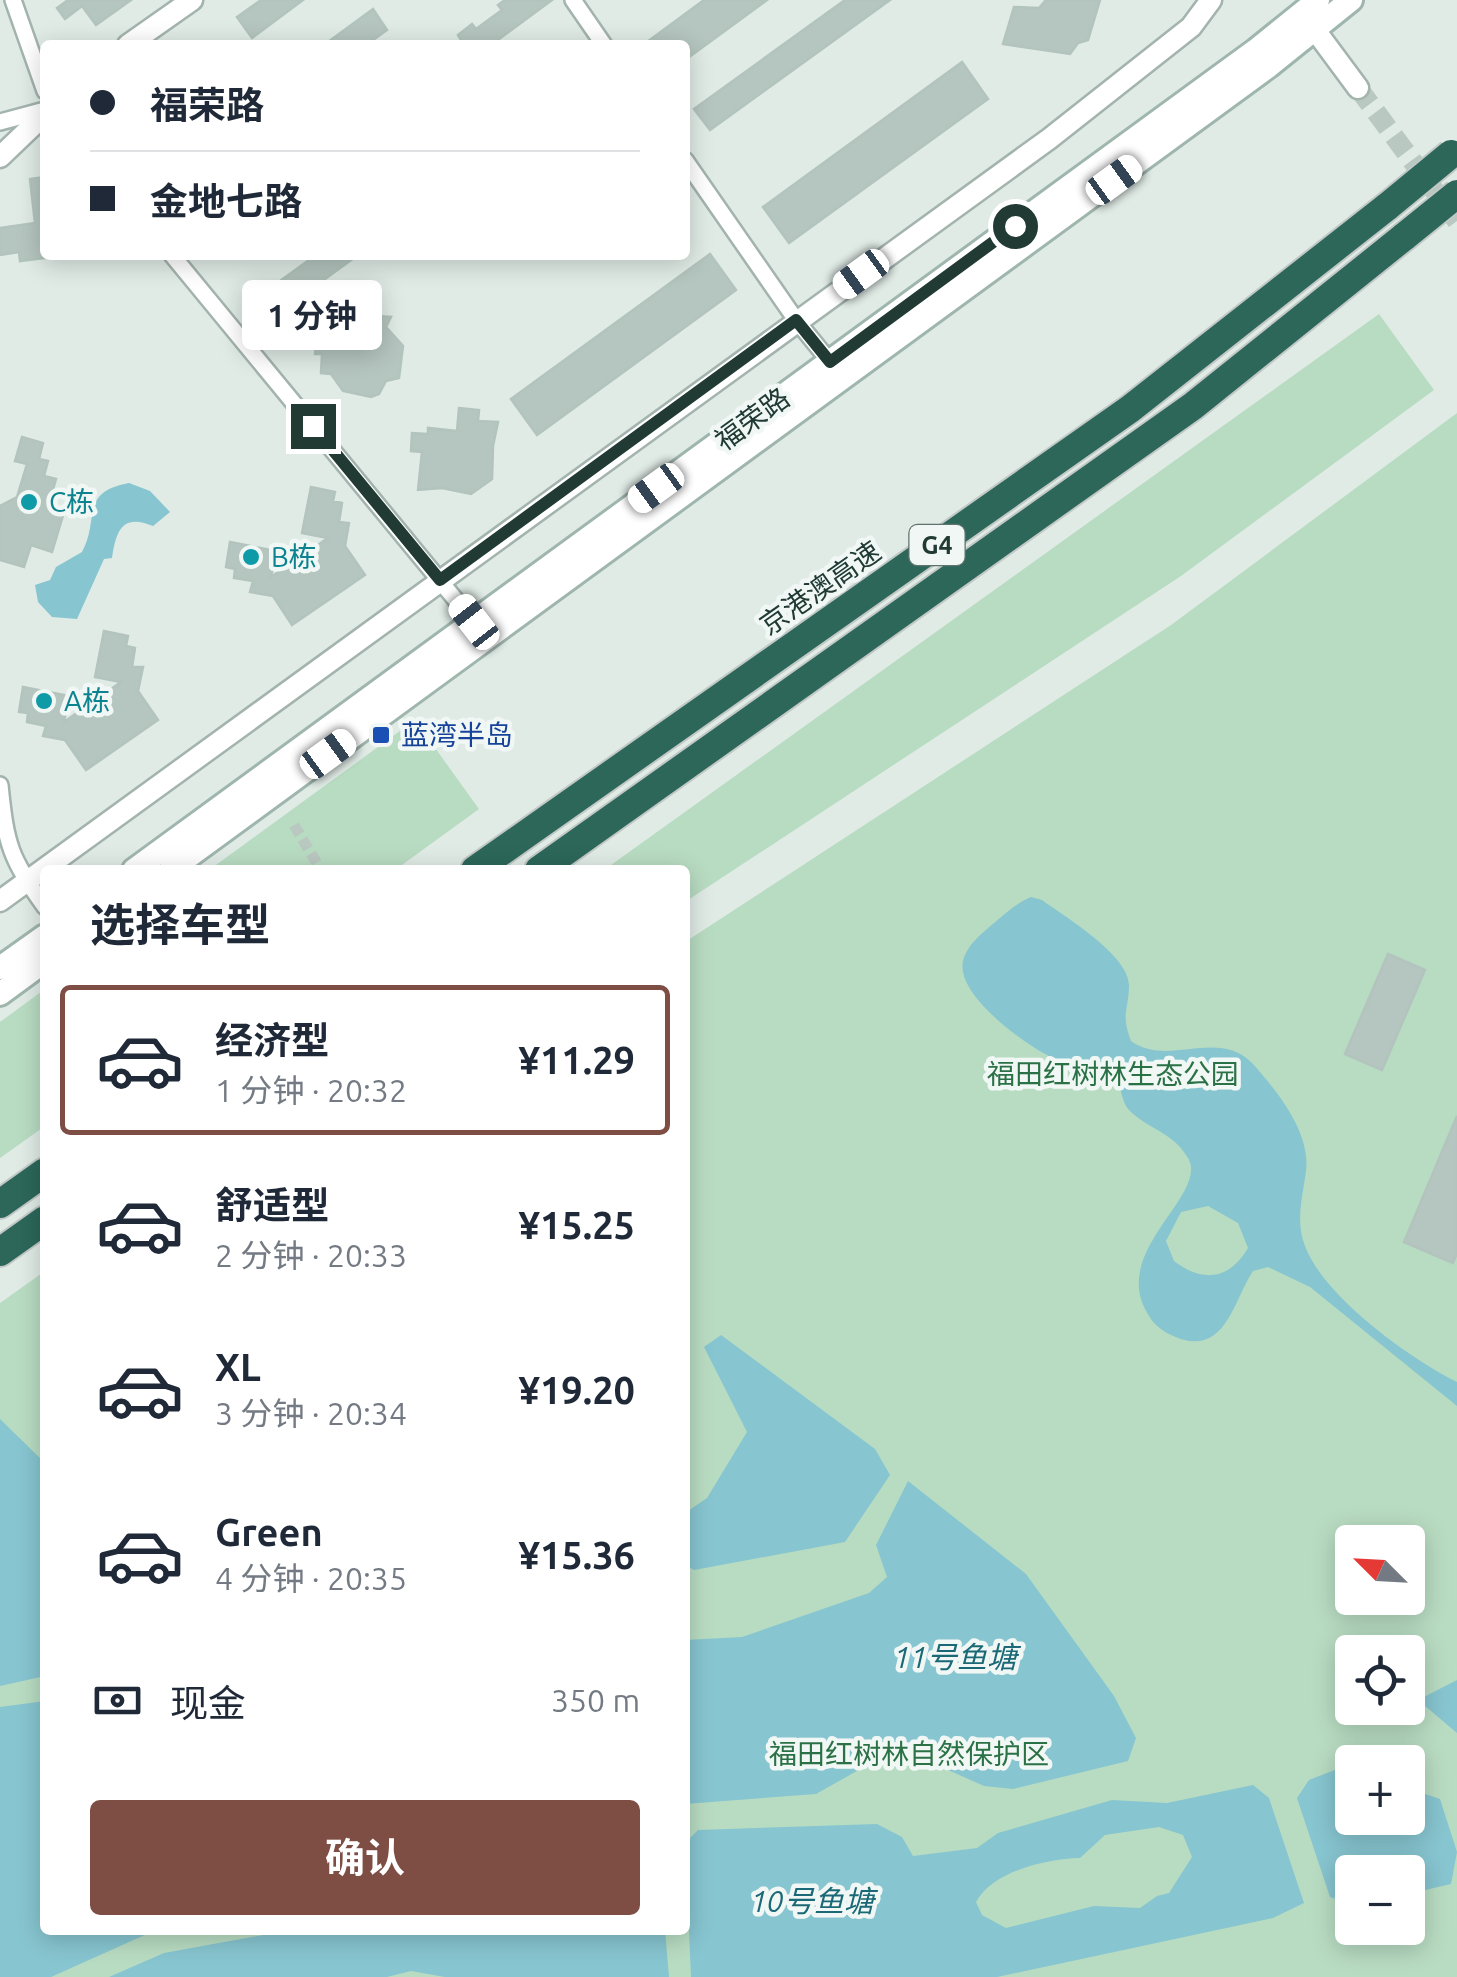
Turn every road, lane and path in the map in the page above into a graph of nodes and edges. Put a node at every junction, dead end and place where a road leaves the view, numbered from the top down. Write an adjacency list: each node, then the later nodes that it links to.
1 (13, 0): 9 (street)
2 (192, 0): 7 (street)
3 (573, 0): 8 (street)
4 (1212, 0): 19 (street)
5 (1350, 0): 6 (main road, 福荣路)
6 (1308, 8): 10 (street); 20 (main road, 福荣路)
7 (135, 40)
8 (601, 40)
9 (40, 77)
10 (1358, 88)
11 (40, 113): 13 (street)
12 (40, 117): 15 (street)
13 (0, 122)
14 (1454, 152): 28 (highway, 京港澳高速 / G4, bridge)
15 (0, 157)
16 (690, 167): 19 (street)
17 (1457, 194): 29 (highway, G4, bridge)
18 (176, 260): 21 (street)
19 (796, 320): 20 (street); 21 (street)
20 (836, 370): 22 (main road, 福荣路)
21 (440, 580): 22 (street); 25 (street)
22 (481, 630): 26 (main road, 福荣路); 27 (main road, 福荣路)
23 (0, 786): 24 (street)
24 (3, 841): 31 (street)
25 (49, 865)
26 (141, 865)
27 (176, 865)
28 (481, 865)
29 (545, 865)
30 (40, 872): 31 (street)
31 (26, 882): 32 (street); 33 (street)
32 (40, 900)
33 (0, 901)
34 (40, 940): 36 (main road)
35 (40, 966): 37 (main road)
36 (0, 968)
37 (0, 994)
38 (40, 1176): 39 (highway)
39 (0, 1204)
40 (40, 1224): 41 (highway)
41 (0, 1252)

